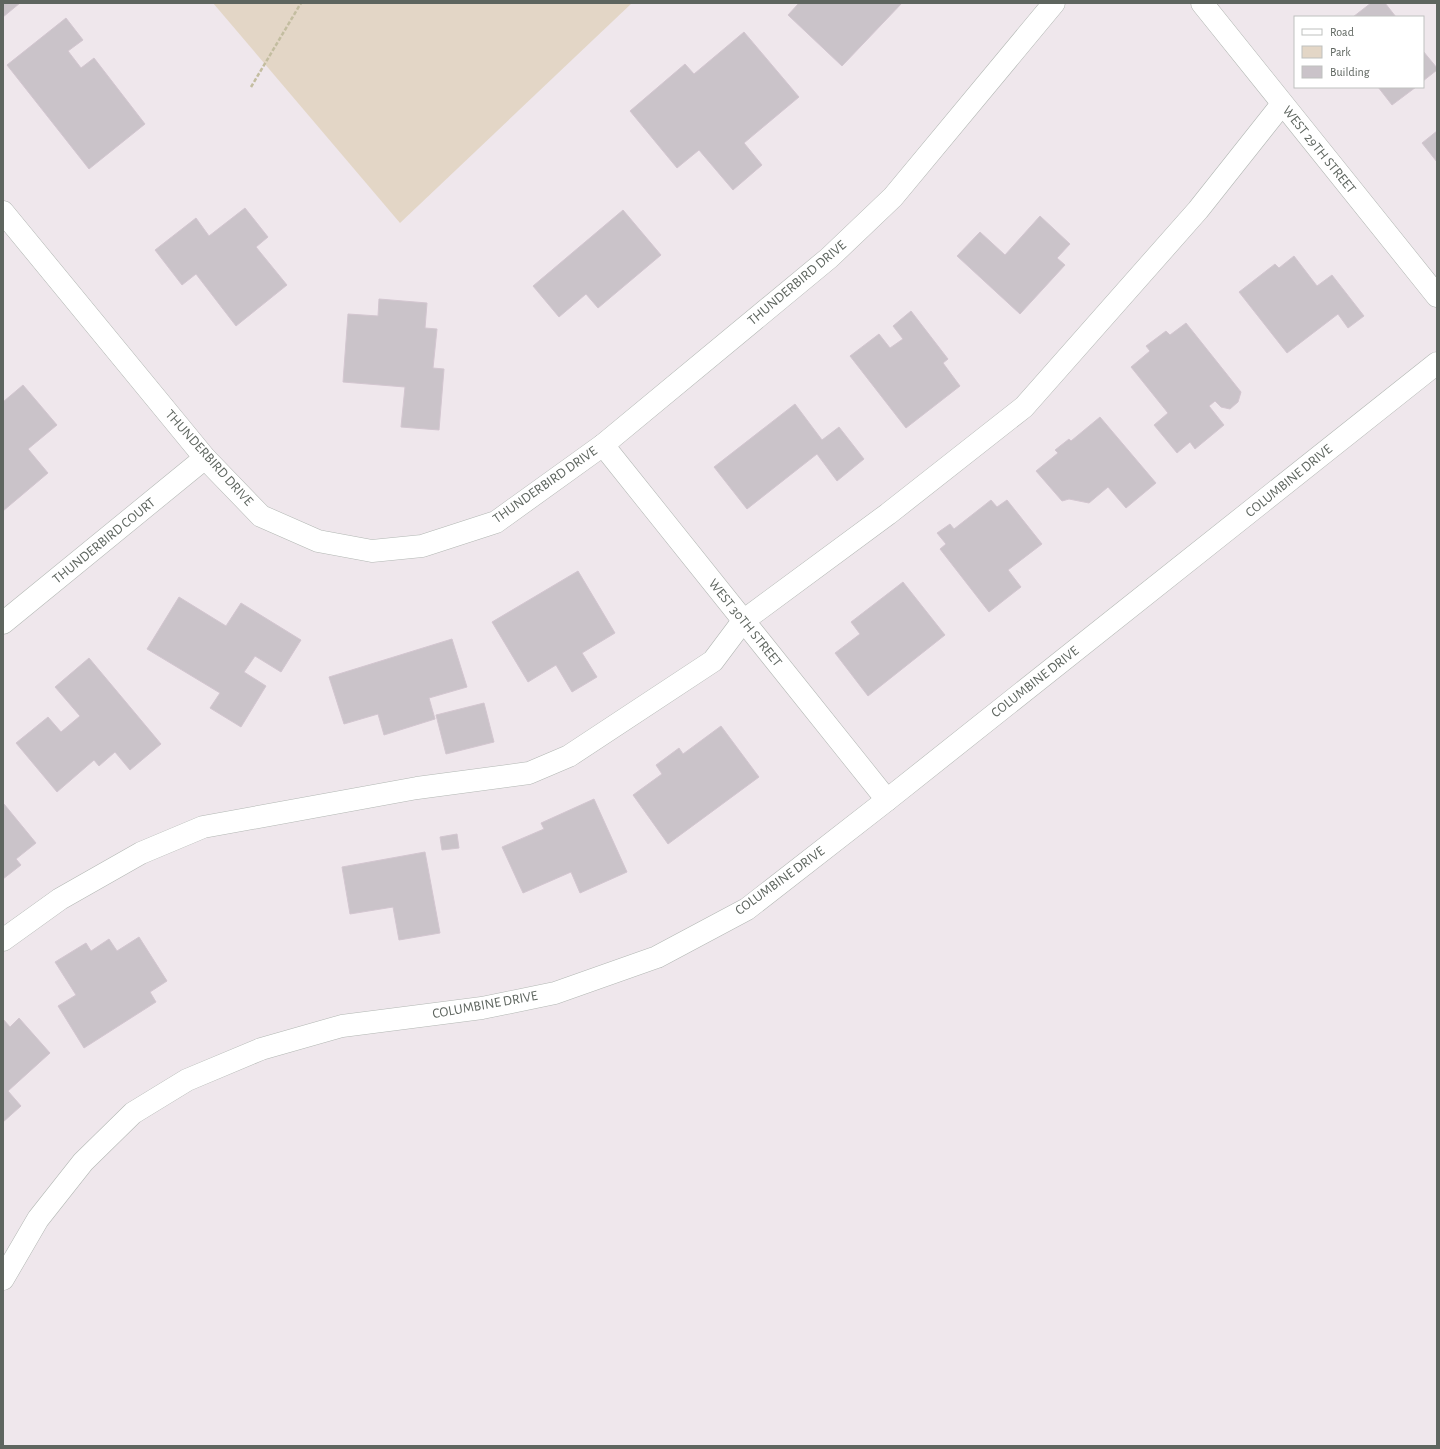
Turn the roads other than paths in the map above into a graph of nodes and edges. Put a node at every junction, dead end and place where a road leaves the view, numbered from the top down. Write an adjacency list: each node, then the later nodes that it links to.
1 (1054, 3): 7 (street, THUNDERBIRD DRIVE)
2 (1202, 3): 3 (street, WEST 29TH STREET)
3 (1282, 104): 5 (street, WEST 29TH STREET); 9 (street)
4 (3, 212): 8 (street, THUNDERBIRD DRIVE)
5 (1437, 296)
6 (1437, 363): 11 (street, COLUMBINE DRIVE)
7 (603, 445): 8 (street, THUNDERBIRD DRIVE); 9 (street, WEST 30TH STREET)
8 (205, 458): 10 (street, THUNDERBIRD COURT)
9 (743, 621): 11 (street, WEST 30TH STREET); 12 (street)
10 (3, 623)
11 (887, 800): 13 (street, COLUMBINE DRIVE)
12 (3, 940)
13 (6, 1265)

